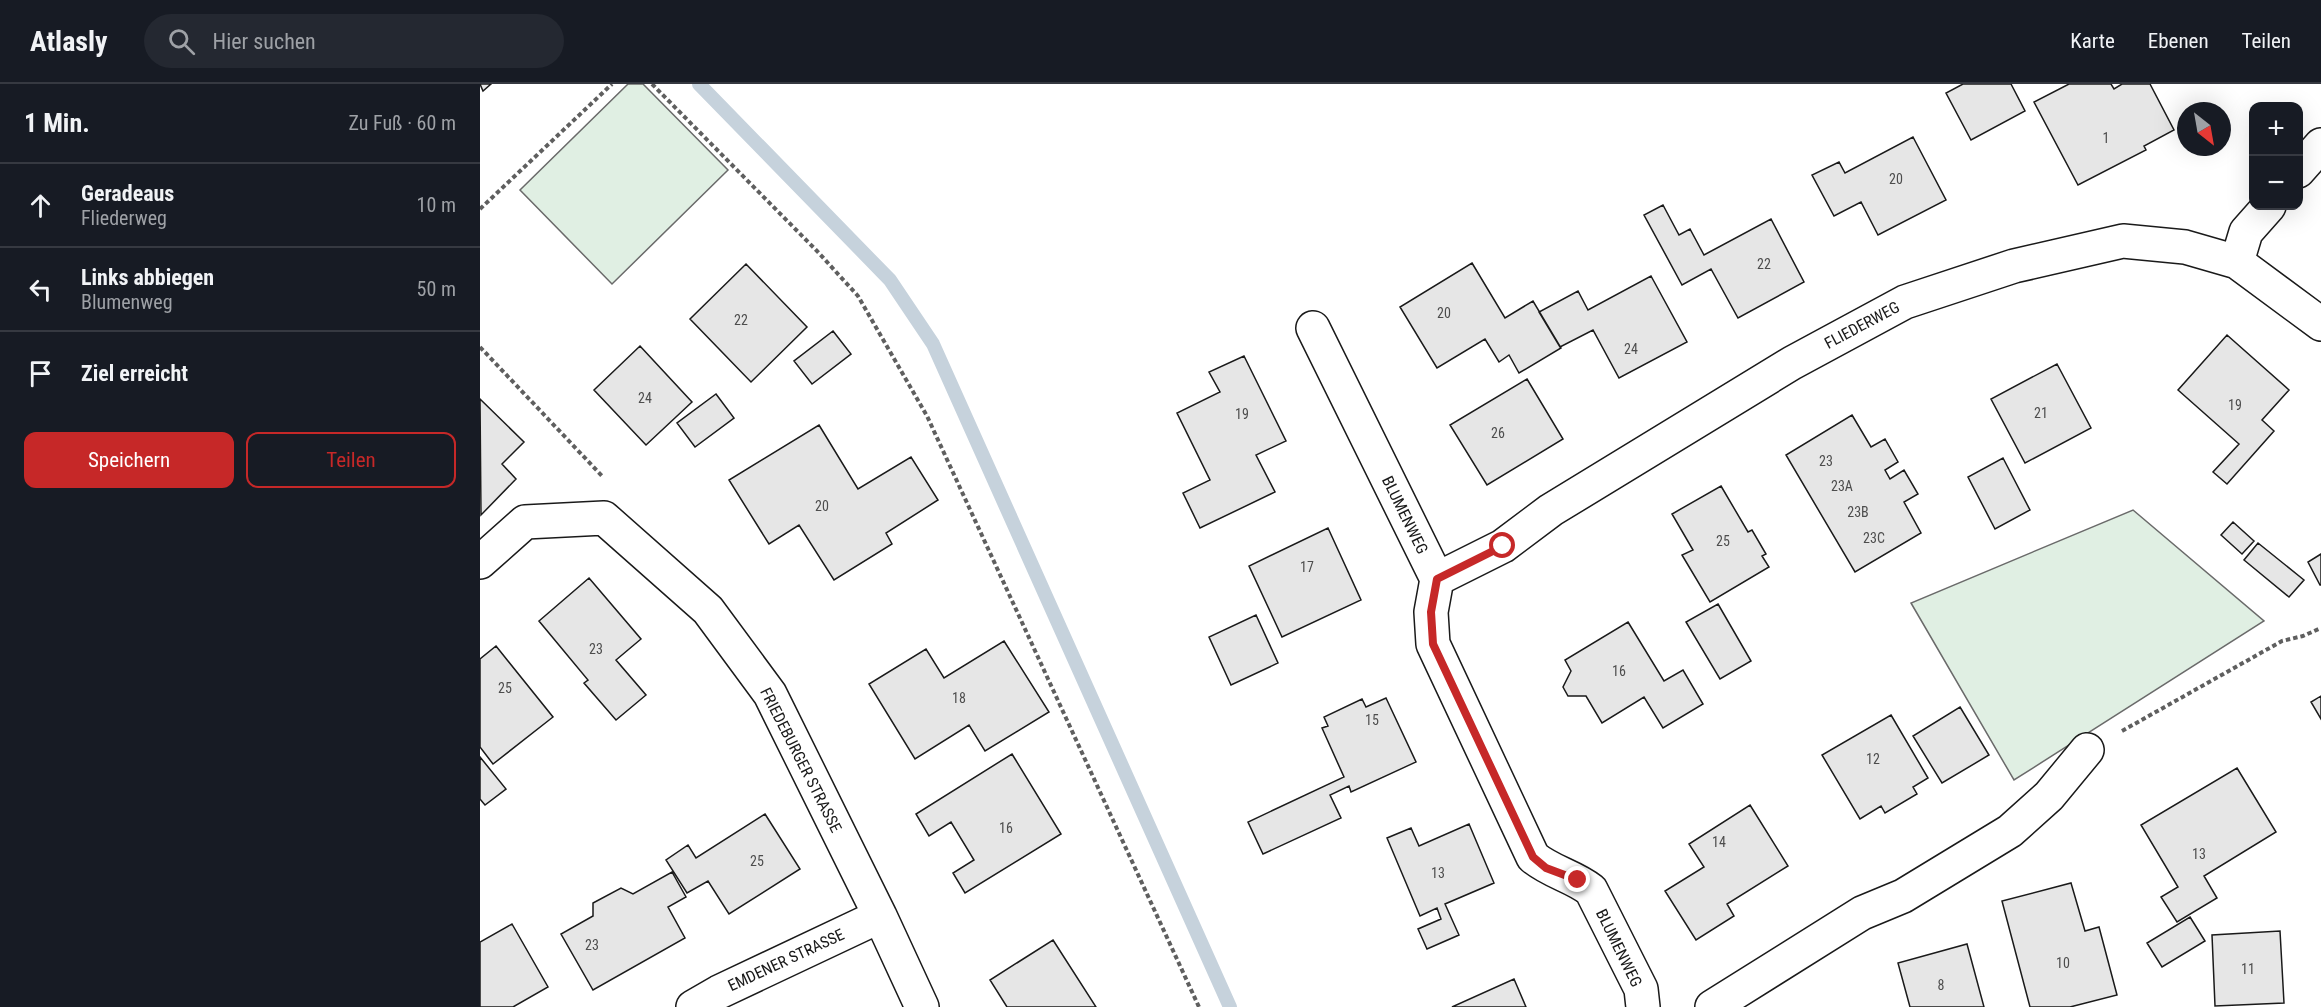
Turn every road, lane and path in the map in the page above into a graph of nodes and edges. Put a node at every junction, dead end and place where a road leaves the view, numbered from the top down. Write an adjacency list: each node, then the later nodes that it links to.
1 (612, 84): 5 (path)
2 (652, 84): 19 (path)
3 (2321, 145): 4 (street)
4 (2303, 165)
5 (480, 209)
6 (2265, 210): 7 (street)
7 (2237, 262): 8 (street, FLIEDERWEG); 13 (street, FLIEDERWEG)
8 (2321, 324)
9 (1313, 328): 13 (street, BLUMENWEG)
10 (480, 346): 11 (path)
11 (604, 518): 12 (street); 16 (street, FRIEDEBURGER STRASSE)
12 (480, 562)
13 (1437, 579): 20 (street, BLUMENWEG)
14 (2321, 628): 15 (path)
15 (2087, 750): 21 (street)
16 (880, 916): 17 (street, EMDENER STRASSE); 18 (street, FRIEDEBURGER STRASSE)
17 (693, 1007)
18 (922, 1007)
19 (1199, 1007)
20 (1643, 1007)
21 (1712, 1007)

